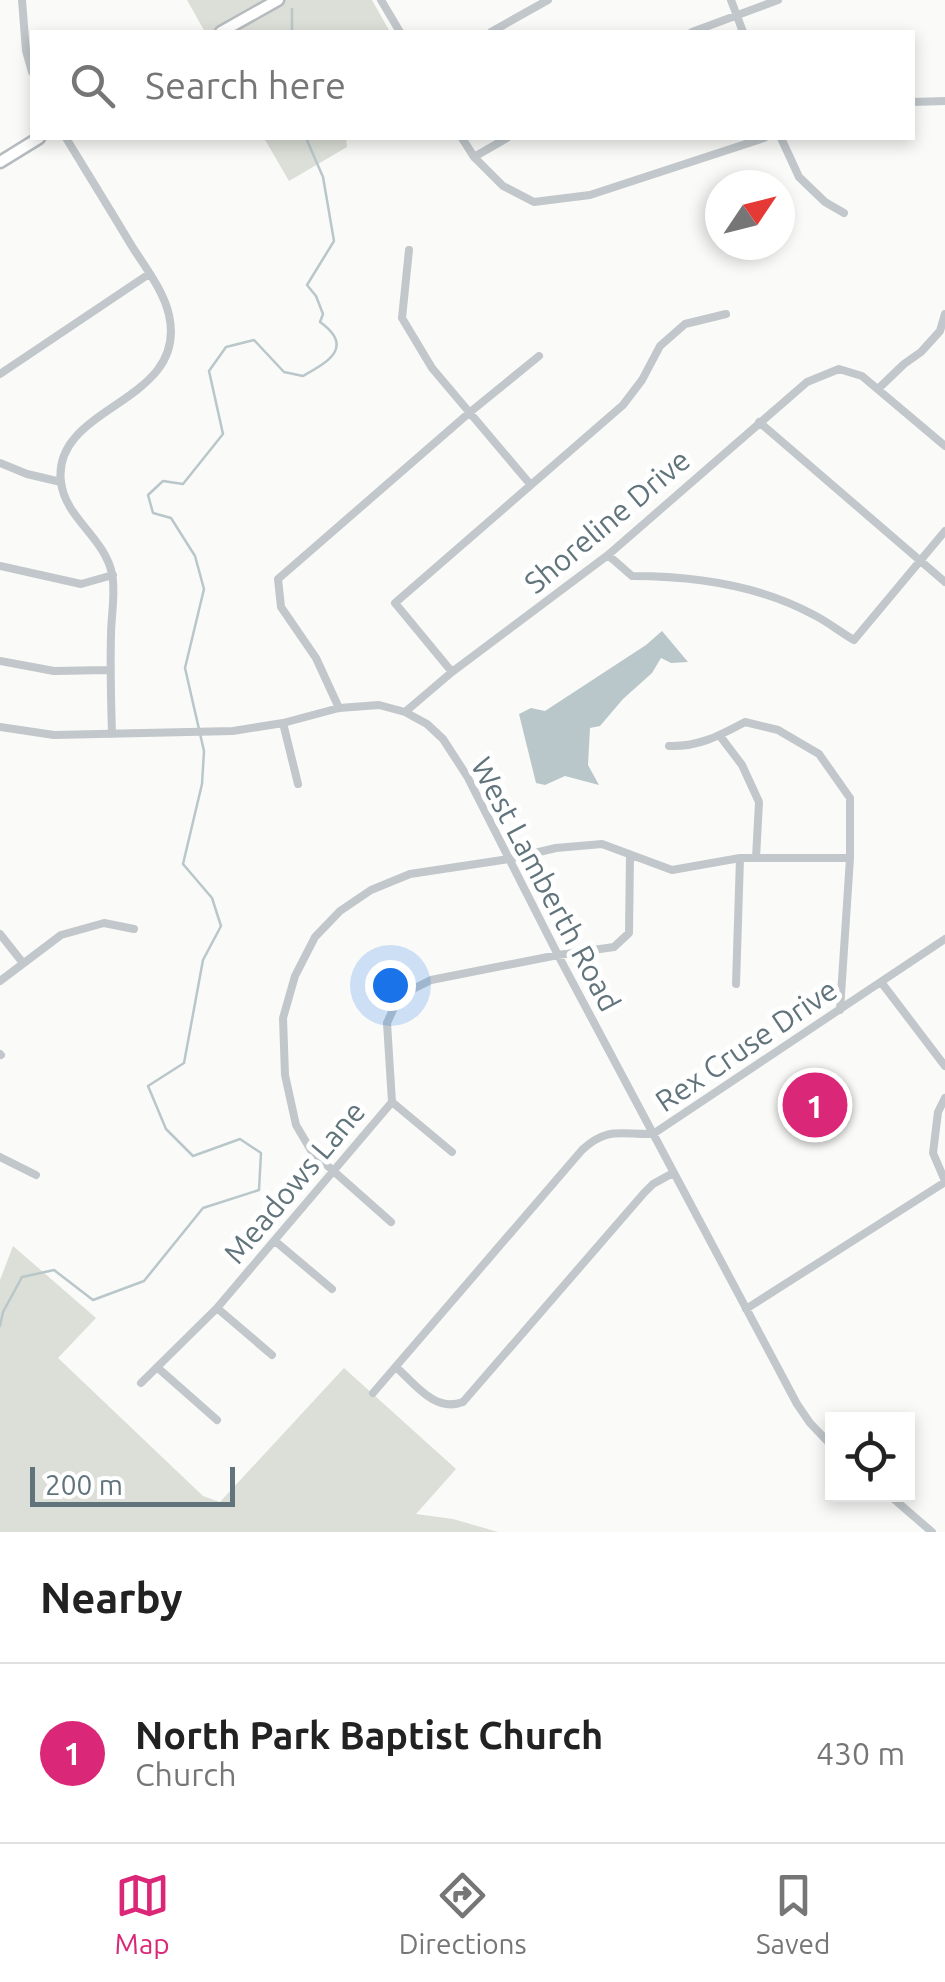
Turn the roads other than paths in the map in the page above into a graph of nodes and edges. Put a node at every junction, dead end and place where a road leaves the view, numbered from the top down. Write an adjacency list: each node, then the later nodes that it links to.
1 (22, 0): 13 (street)
2 (278, 0): 8 (main road)
3 (381, 0): 9 (street)
4 (548, 0): 10 (street)
5 (732, 0): 7 (street)
6 (778, 0): 7 (street)
7 (736, 14): 11 (street); 12 (street)
8 (225, 30)
9 (399, 30)
10 (495, 30)
11 (697, 30)
12 (742, 30)
13 (30, 65)
14 (945, 101): 15 (street)
15 (915, 102)
16 (36, 140): 23 (main road)
17 (67, 140): 26 (street)
18 (463, 140): 22 (street)
19 (504, 140): 22 (street)
20 (758, 140): 22 (street)
21 (782, 140): 24 (street)
22 (474, 157)
23 (0, 162)
24 (844, 213)
25 (409, 250): 32 (street)
26 (149, 274): 30 (street); 36 (street)
27 (726, 314): 37 (street)
28 (945, 314): 31 (street)
29 (539, 356): 32 (street)
30 (0, 374)
31 (878, 390): 33 (street, Shoreline Drive); 34 (street)
32 (469, 413): 37 (street); 47 (street)
33 (759, 422): 39 (street, Shoreline Drive); 40 (street)
34 (945, 446)
35 (0, 463): 36 (street)
36 (60, 482): 42 (street)
37 (530, 484): 46 (street)
38 (945, 531): 40 (street)
39 (608, 555): 40 (street); 46 (street, Shoreline Drive)
40 (920, 562): 43 (street)
41 (0, 566): 42 (street)
42 (113, 575): 45 (street)
43 (945, 582)
44 (0, 662): 45 (street)
45 (110, 670): 51 (street)
46 (452, 672): 48 (street, Shoreline Drive)
47 (339, 708): 48 (street); 49 (street)
48 (405, 712): 59 (street, West Lamberth Road)
49 (283, 723): 51 (street); 54 (street)
50 (0, 727): 51 (street)
51 (112, 734)
52 (720, 736): 53 (street); 57 (street); 58 (street)
53 (668, 746)
54 (298, 784)
55 (630, 856): 56 (street); 59 (street); 63 (street, Meadows Lane)
56 (740, 858): 57 (street); 67 (street)
57 (756, 858): 58 (street)
58 (850, 858): 68 (street)
59 (510, 859): 63 (street, West Lamberth Road); 75 (street)
60 (134, 928): 64 (street)
61 (0, 934): 64 (street)
62 (945, 939): 66 (street, Rex Cruse Drive)
63 (558, 955): 71 (street, Meadows Lane); 72 (street, West Lamberth Road)
64 (23, 963): 65 (street)
65 (0, 981)
66 (881, 982): 68 (street, Rex Cruse Drive); 69 (street)
67 (736, 984)
68 (840, 1010): 72 (street, Rex Cruse Drive)
69 (945, 1066)
70 (945, 1098): 78 (street)
71 (392, 1102): 73 (street); 75 (street, Meadows Lane)
72 (653, 1134): 76 (street, West Lamberth Road); 85 (street, Rex Cruse Drive)
73 (452, 1152)
74 (0, 1156): 77 (street)
75 (334, 1172): 79 (street); 80 (street, Meadows Lane)
76 (673, 1173): 83 (street, West Lamberth Road); 85 (street)
77 (36, 1175)
78 (945, 1181): 83 (street)
79 (392, 1222)
80 (274, 1241): 81 (street); 82 (street, Meadows Lane)
81 (332, 1289)
82 (217, 1308): 84 (street); 86 (street, Meadows Lane)
83 (746, 1309): 90 (street, West Lamberth Road)
84 (272, 1354)
85 (396, 1367): 88 (street, Rex Cruse Drive)
86 (158, 1368): 87 (street, Meadows Lane); 89 (street)
87 (142, 1383)
88 (373, 1393)
89 (217, 1420)
90 (825, 1439)
91 (897, 1502): 92 (street)
92 (932, 1532)

